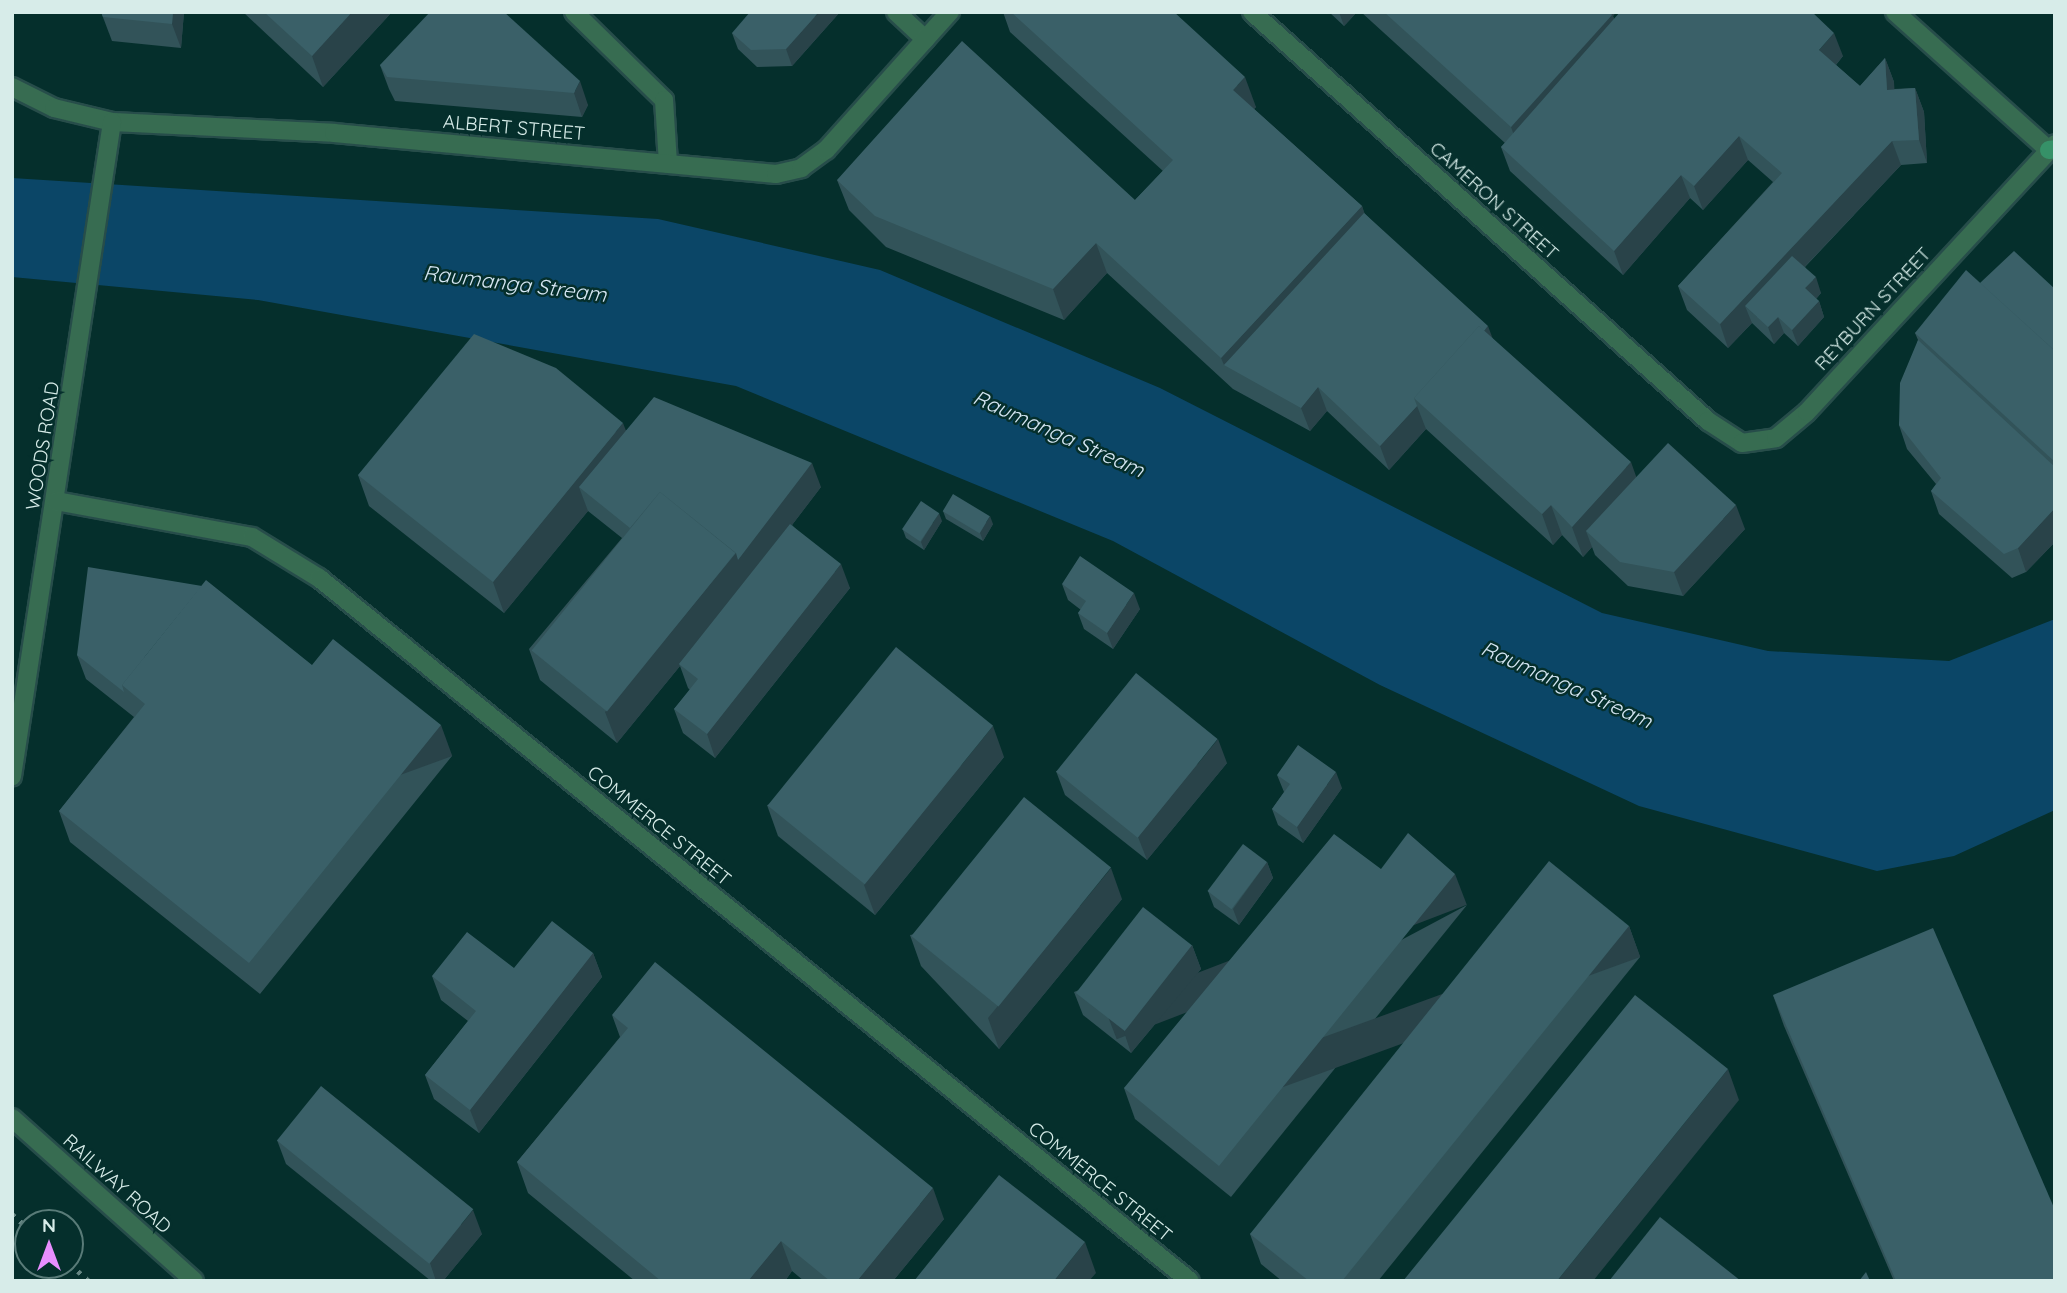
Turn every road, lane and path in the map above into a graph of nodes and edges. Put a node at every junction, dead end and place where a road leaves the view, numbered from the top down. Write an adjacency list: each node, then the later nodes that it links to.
1 (574, 12): 10 (street)
2 (896, 12): 6 (street)
3 (950, 12): 6 (street, ALBERT STREET)
4 (1252, 12): 11 (street, CAMERON STREET)
5 (1895, 12): 9 (street)
6 (925, 39): 10 (street, ALBERT STREET)
7 (12, 87): 8 (street, ALBERT STREET)
8 (112, 122): 10 (street, ALBERT STREET); 12 (street, WOODS ROAD)
9 (2053, 148): 11 (street, REYBURN STREET)
10 (668, 164)
11 (1708, 421)
12 (56, 502): 13 (street, WOODS ROAD); 16 (street, COMMERCE STREET)
13 (12, 776)
14 (12, 1118): 15 (street, RAILWAY ROAD)
15 (194, 1281)
16 (1190, 1281)

